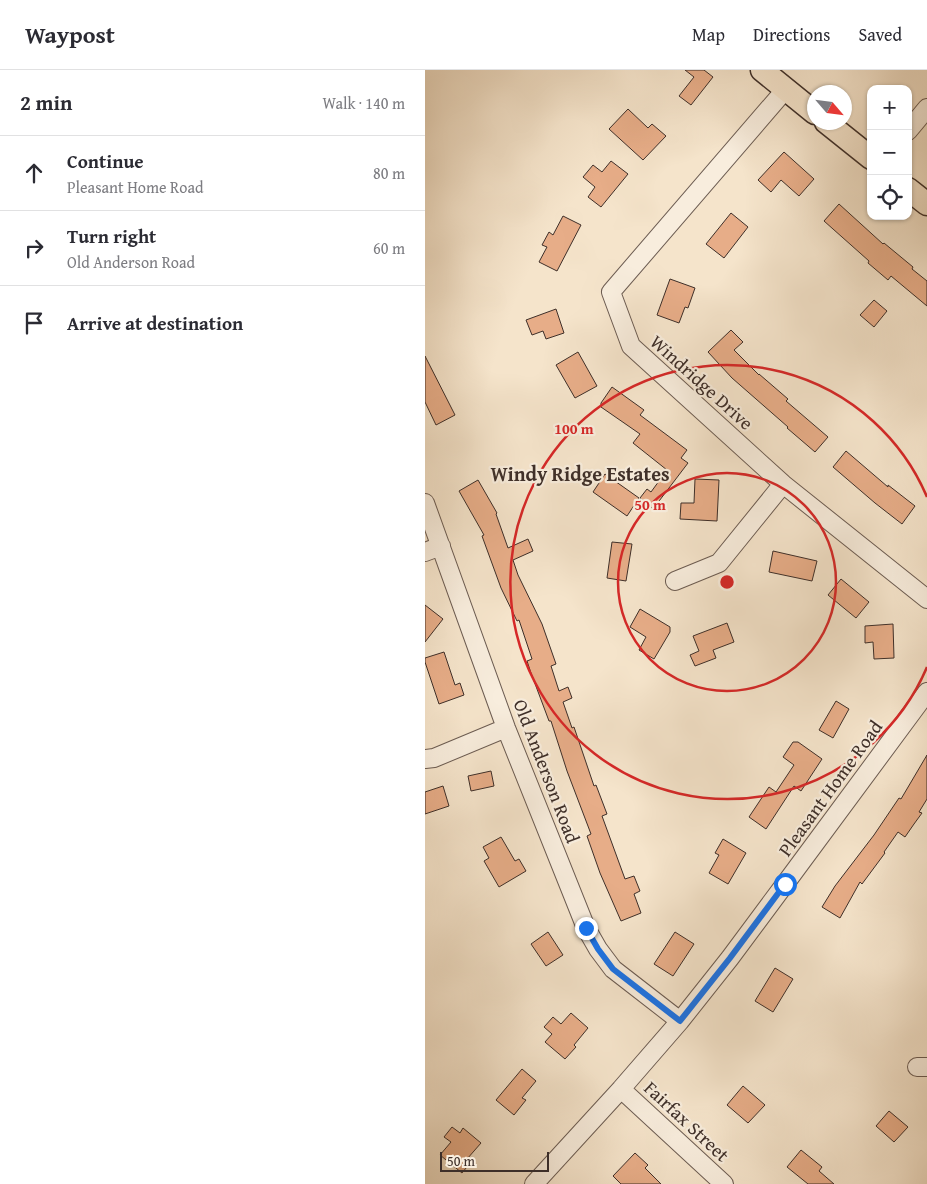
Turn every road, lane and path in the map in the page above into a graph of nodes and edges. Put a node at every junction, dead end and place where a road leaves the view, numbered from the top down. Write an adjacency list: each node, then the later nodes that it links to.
1 (762, 70): 2 (main road)
2 (785, 90): 3 (main road); 10 (street, Windridge Drive)
3 (807, 107)
4 (927, 108): 6 (street)
5 (836, 130): 7 (main road)
6 (909, 130)
7 (867, 155)
8 (912, 192): 9 (main road)
9 (927, 204)
10 (783, 484): 13 (street); 14 (street, Windridge Drive)
11 (425, 503): 12 (street, Old Anderson Road)
12 (433, 549): 16 (street, Old Anderson Road)
13 (675, 581)
14 (927, 598)
15 (927, 692): 18 (street, Pleasant Home Road)
16 (506, 728): 17 (street); 18 (street, Old Anderson Road)
17 (425, 759)
18 (680, 1021): 19 (street, Pleasant Home Road)
19 (621, 1089): 20 (street, Pleasant Home Road); 21 (street, Fairfax Street)
20 (534, 1184)
21 (724, 1184)

